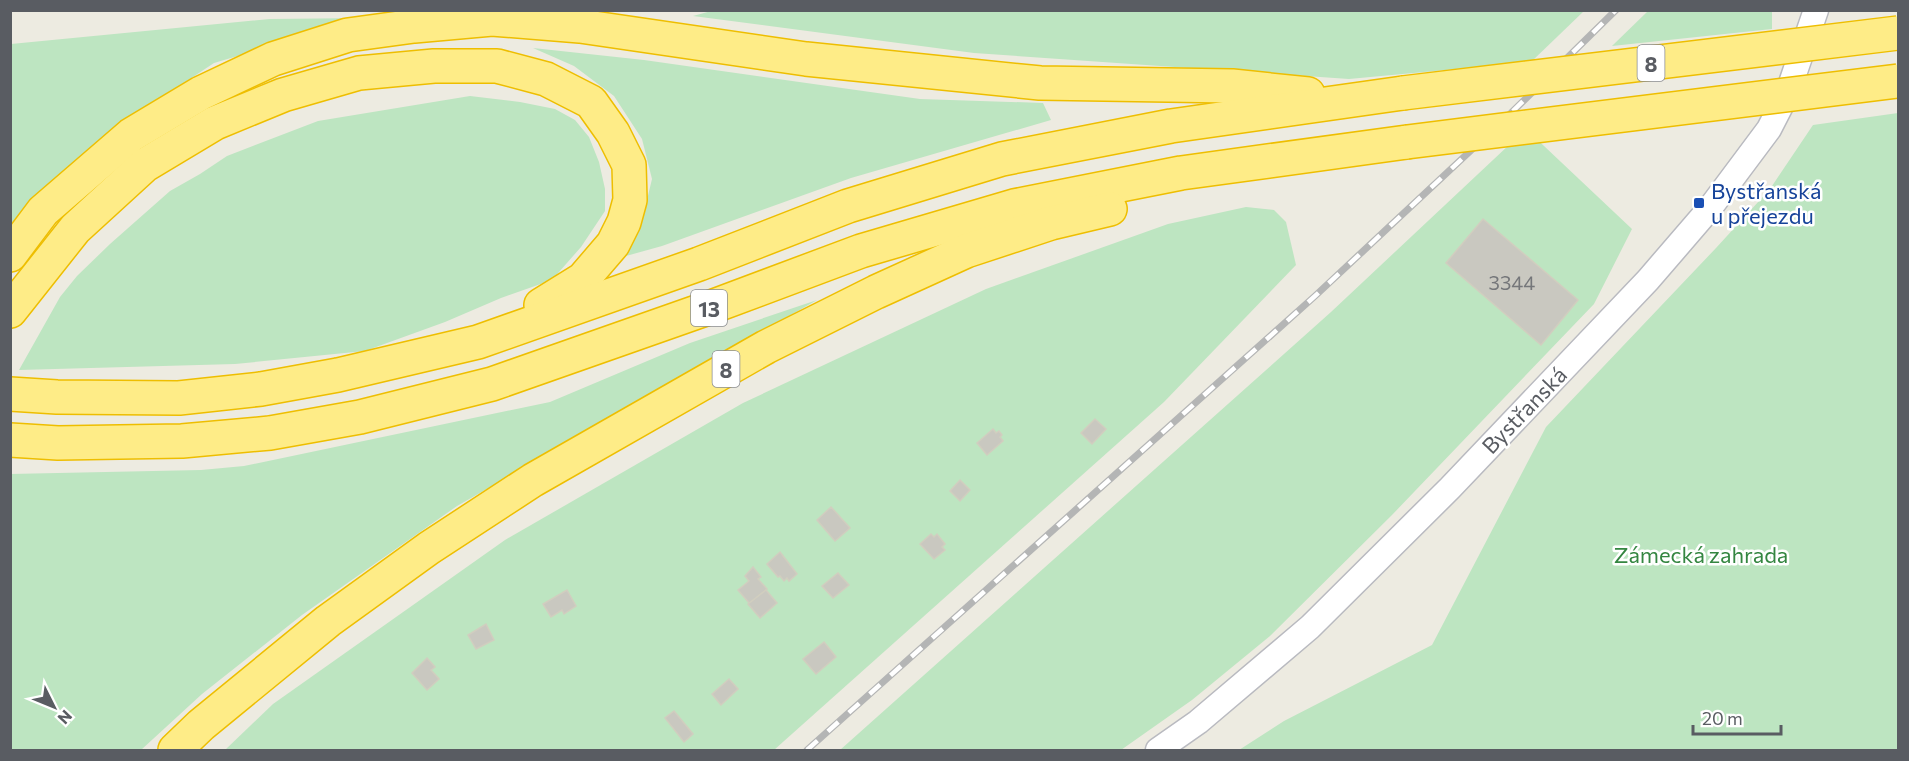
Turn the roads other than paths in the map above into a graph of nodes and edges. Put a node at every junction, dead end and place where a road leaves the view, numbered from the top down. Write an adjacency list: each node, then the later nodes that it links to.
1 (1816, 10): 12 (street, Bystřanská)
2 (1899, 33): 4 (highway, 8, bridge)
3 (1899, 81): 5 (highway, 8, bridge)
4 (1358, 99): 6 (highway, 8); 8 (highway, 13)
5 (1357, 150): 10 (highway, 13); 11 (highway, 8)
6 (10, 255)
7 (10, 311): 8 (highway)
8 (478, 342): 9 (highway, 13)
9 (10, 394)
10 (10, 440)
11 (175, 750)
12 (1158, 750)

